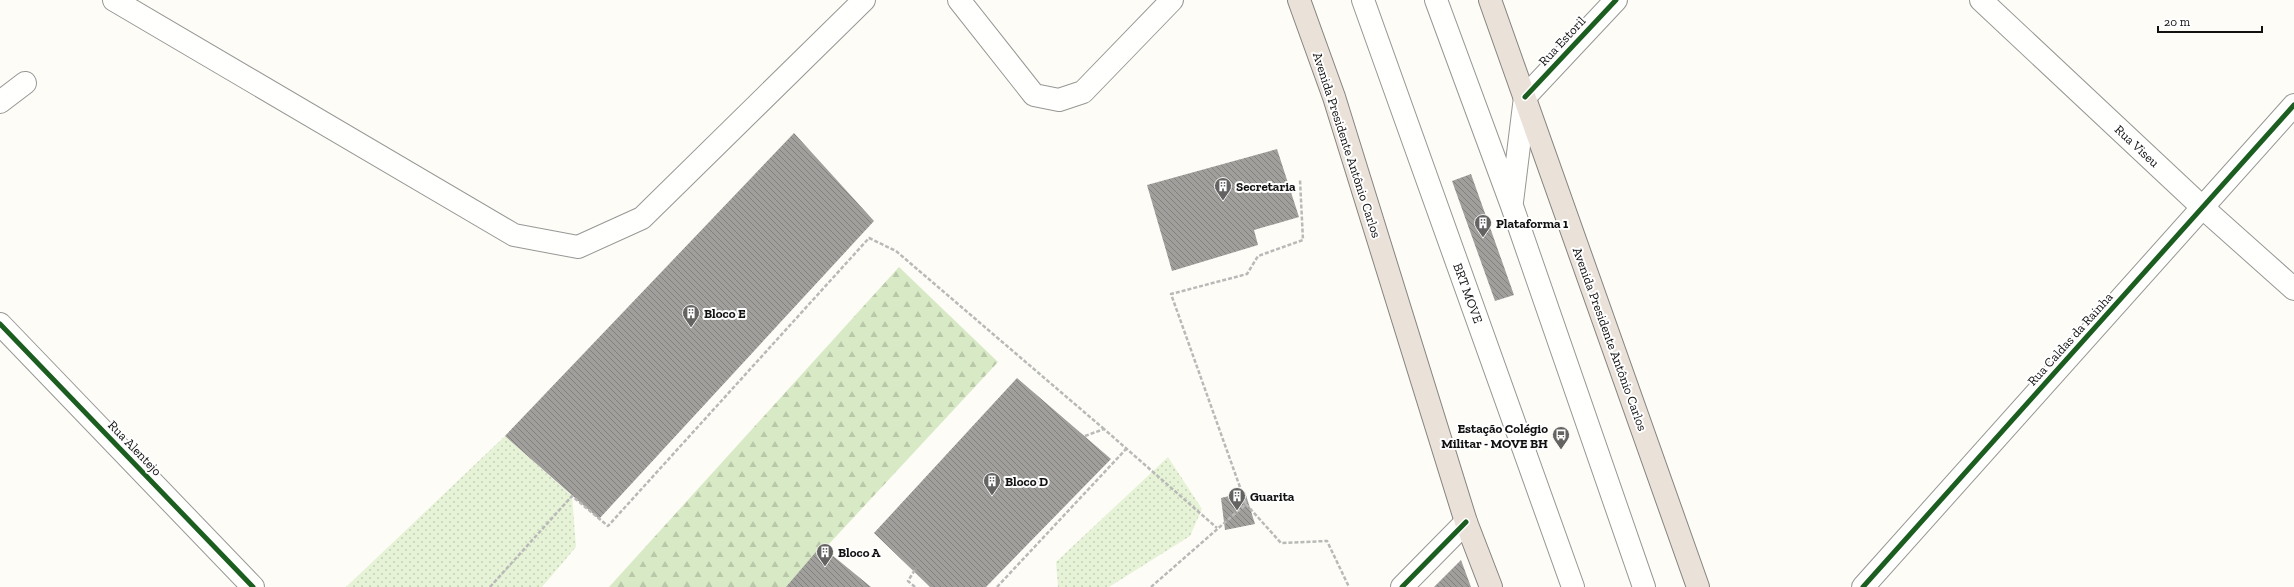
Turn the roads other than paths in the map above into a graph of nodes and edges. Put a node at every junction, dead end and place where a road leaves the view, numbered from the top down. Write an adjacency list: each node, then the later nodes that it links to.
1 (114, 0): 2 (street)
2 (864, 0)
3 (959, 0): 4 (street)
4 (1172, 0)
5 (1299, 0): 19 (highway, Avenida Presidente Antônio Carlos)
6 (1364, 0): 23 (street, BRT MOVE)
7 (1436, 0): 15 (street)
8 (1490, 0): 12 (highway, Avenida Presidente Antônio Carlos)
9 (1616, 0): 12 (street, Rua Estoril)
10 (1981, 0): 16 (street, Rua Viseu)
11 (24, 82): 13 (street)
12 (1525, 97): 15 (street); 25 (highway, Avenida Presidente Antônio Carlos)
13 (0, 102)
14 (2294, 106): 16 (street, Rua Caldas da Rainha)
15 (1512, 206): 24 (street)
16 (2202, 207): 17 (street, Rua Viseu); 26 (street, Rua Caldas da Rainha)
17 (2294, 289)
18 (0, 324): 20 (street, Rua Alentejo)
19 (1466, 522): 21 (street); 22 (highway, Avenida Presidente Antônio Carlos)
20 (254, 587)
21 (1402, 587)
22 (1491, 587)
23 (1573, 587)
24 (1644, 587)
25 (1698, 587)
26 (1863, 587)

